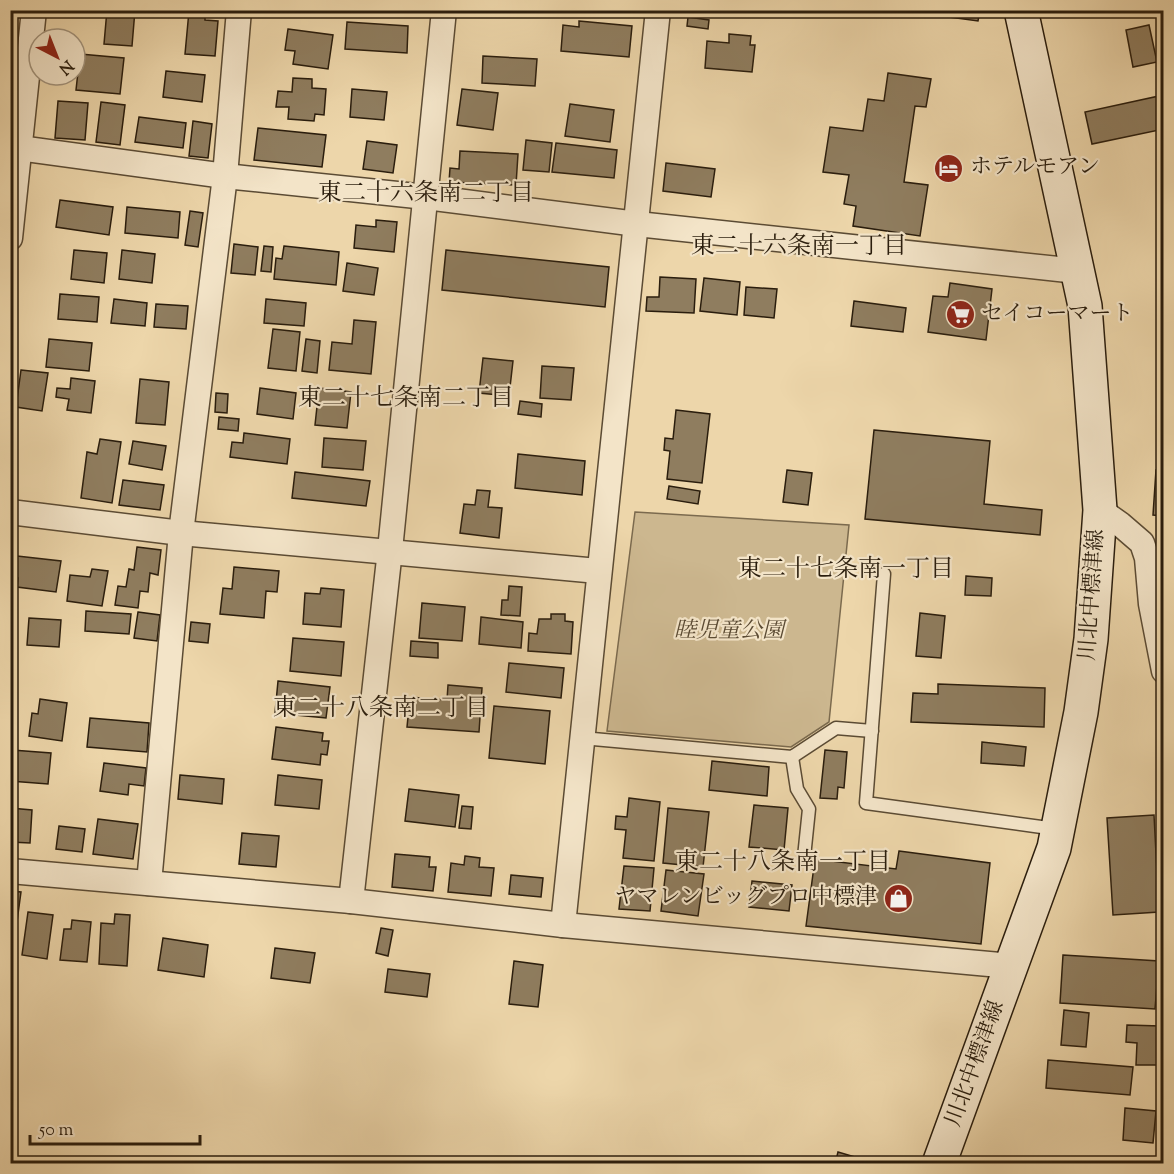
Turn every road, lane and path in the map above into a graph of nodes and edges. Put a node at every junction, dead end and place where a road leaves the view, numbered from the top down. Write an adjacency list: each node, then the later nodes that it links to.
1 (34, 10): 6 (street)
2 (239, 10): 8 (street)
3 (444, 10): 9 (street)
4 (658, 10): 10 (street)
5 (1021, 10): 12 (main road, 川北中標津線)
6 (18, 87): 7 (street)
7 (19, 148): 8 (street); 11 (street)
8 (225, 176): 9 (street); 15 (street)
9 (426, 197): 10 (street); 16 (street)
10 (637, 224): 12 (street); 17 (street)
11 (10, 238)
12 (1077, 271): 13 (main road, 川北中標津線)
13 (1100, 510): 19 (street); 23 (main road, 川北中標津線)
14 (10, 512): 15 (street)
15 (181, 533): 16 (street); 26 (street)
16 (390, 550): 17 (street); 27 (street)
17 (598, 571): 21 (street)
18 (884, 574): 20 (lane)
19 (1164, 671)
20 (872, 731): 22 (lane); 23 (lane)
21 (582, 738): 22 (lane); 28 (street)
22 (792, 758): 24 (lane)
23 (1058, 829): 29 (main road, 川北中標津線)
24 (804, 857)
25 (10, 871): 26 (street)
26 (150, 883): 27 (street)
27 (351, 901): 28 (street)
28 (563, 925): 29 (street)
29 (1011, 966): 30 (main road, 川北中標津線)
30 (939, 1164)

